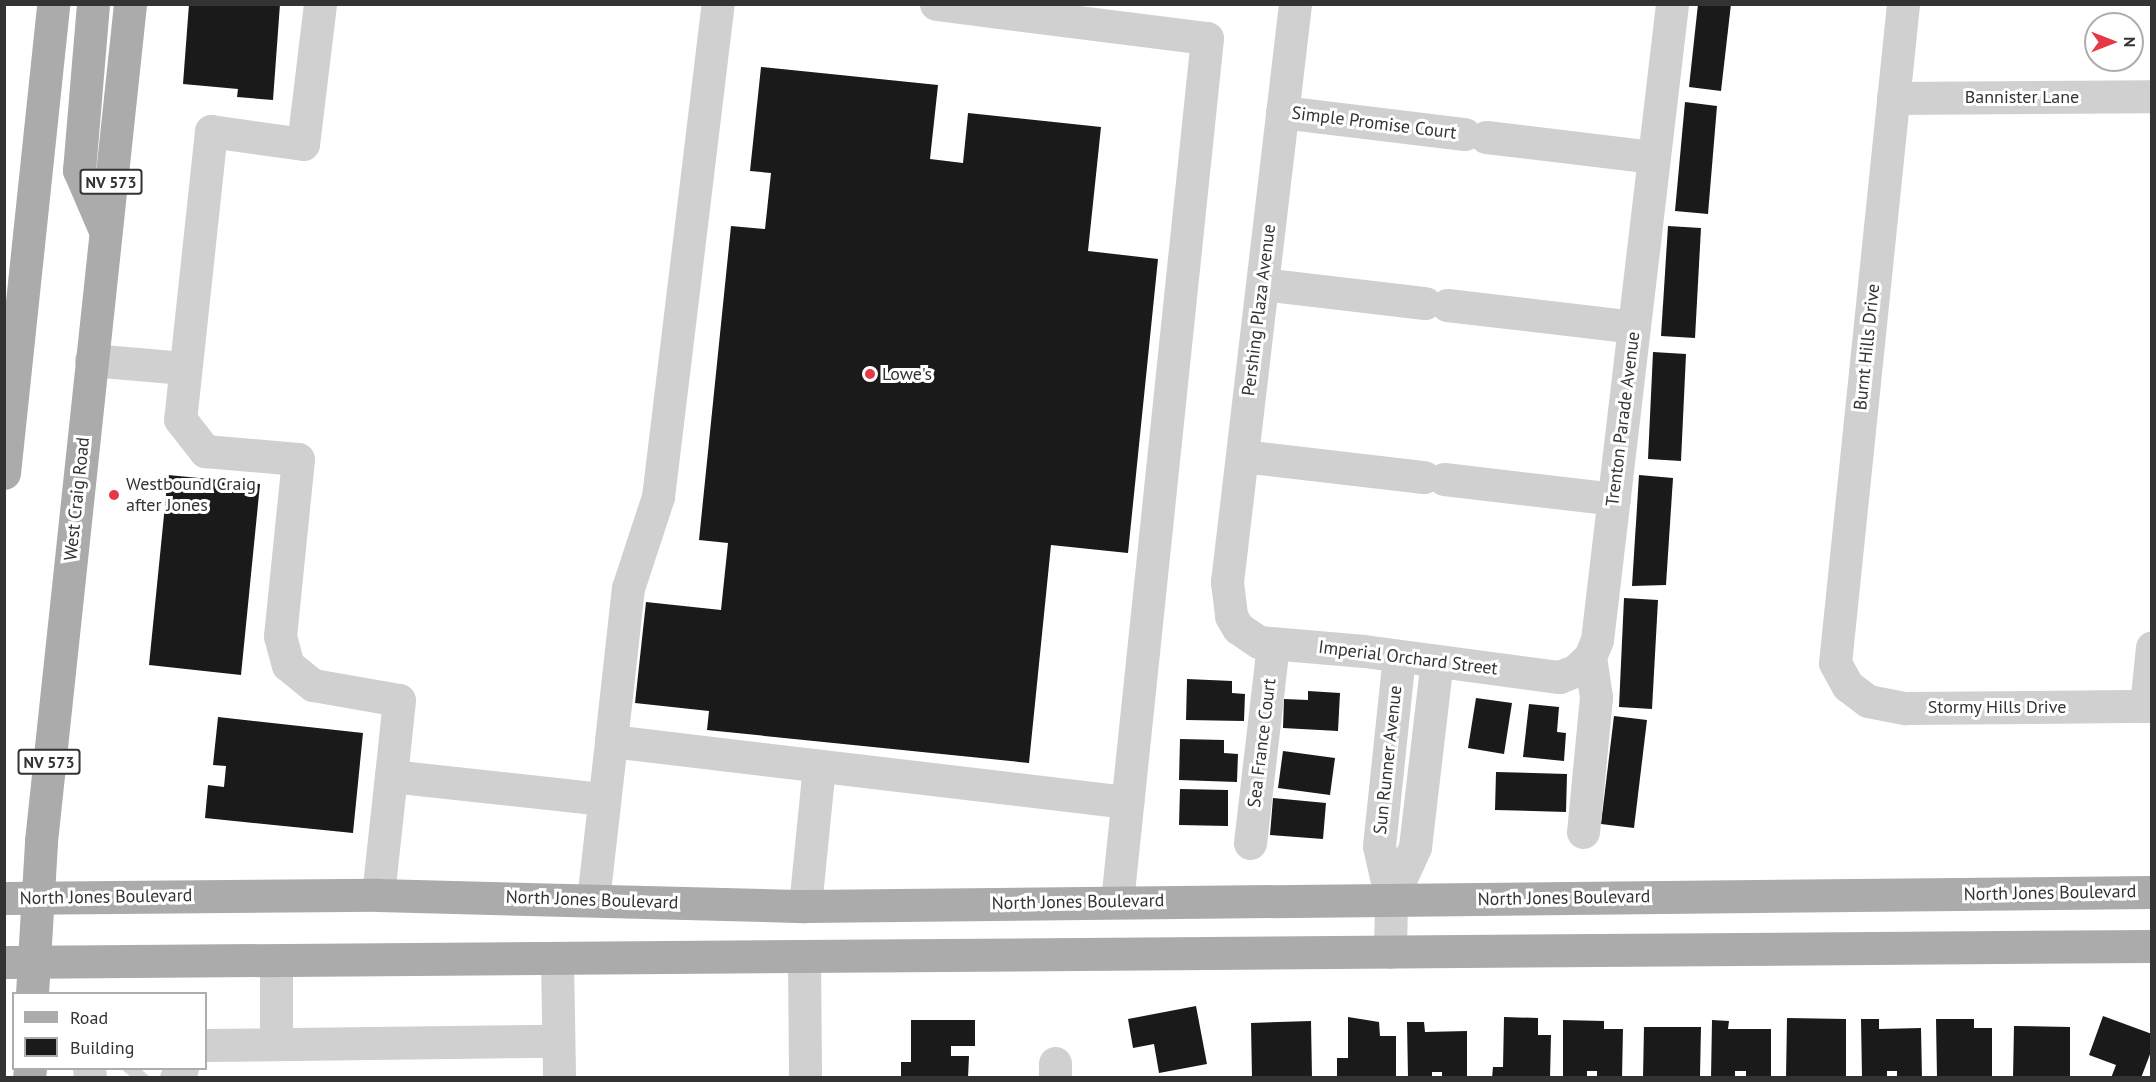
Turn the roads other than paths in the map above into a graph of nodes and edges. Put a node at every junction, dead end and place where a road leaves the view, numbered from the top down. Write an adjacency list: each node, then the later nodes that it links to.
1 (53, 4): 20 (main road)
2 (93, 4): 14 (main road)
3 (130, 4): 14 (main road, West Craig Road / NV 573)
4 (320, 4): 18 (street)
5 (718, 4): 30 (street)
6 (936, 4): 34 (street)
7 (1295, 4): 12 (street, Pershing Plaza Avenue)
8 (1672, 4): 13 (street, Trenton Parade Avenue)
9 (1903, 4): 11 (street, Burnt Hills Drive)
10 (2151, 96): 11 (street, Bannister Lane)
11 (1893, 98): 28 (street, Burnt Hills Drive)
12 (1282, 112): 13 (street, Simple Promise Court); 15 (street, Pershing Plaza Avenue)
13 (1654, 157): 16 (street, Trenton Parade Avenue)
14 (105, 232): 17 (main road, West Craig Road / NV 573)
15 (1263, 284): 16 (street); 19 (street, Pershing Plaza Avenue)
16 (1634, 327): 21 (street, Trenton Parade Avenue)
17 (92, 360): 18 (street); 40 (main road, West Craig Road / NV 573)
18 (184, 368): 32 (street)
19 (1242, 456): 21 (street); 22 (street, Pershing Plaza Avenue)
20 (4, 473)
21 (1614, 499): 26 (street, Trenton Parade Avenue)
22 (1231, 616): 23 (street, Imperial Orchard Street)
23 (1273, 644): 25 (street, Imperial Orchard Street); 36 (street, Sea France Court)
24 (2151, 647): 29 (street)
25 (1399, 656): 27 (street, Imperial Orchard Street); 42 (street, Sun Runner Avenue)
26 (1590, 657): 27 (street, Imperial Orchard Street); 35 (street, Trenton Parade Avenue)
27 (1437, 661): 42 (street, Sun Runner Avenue)
28 (1848, 686): 29 (street, Stormy Hills Drive)
29 (2149, 706)
30 (610, 741): 31 (street); 33 (street)
31 (819, 766): 34 (street); 44 (street)
32 (391, 776): 33 (street); 38 (street)
33 (604, 799): 41 (street)
34 (1127, 802): 43 (street)
35 (1583, 832)
36 (1250, 843)
37 (2151, 892): 42 (main road, North Jones Boulevard)
38 (378, 895): 40 (main road, North Jones Boulevard); 41 (main road, North Jones Boulevard)
39 (4, 898): 40 (main road, North Jones Boulevard)
40 (37, 898): 49 (main road, West Craig Road / NV 573)
41 (592, 900): 44 (main road, North Jones Boulevard)
42 (1391, 900): 43 (main road, North Jones Boulevard); 46 (street, Sun Runner Avenue)
43 (1117, 901): 44 (main road, North Jones Boulevard)
44 (805, 906): 47 (main road)
45 (2151, 946): 46 (main road)
46 (1390, 952): 47 (main road)
47 (804, 957): 48 (main road); 56 (street)
48 (558, 960): 50 (main road); 52 (street)
49 (19, 961): 50 (main road); 51 (main road, West Craig Road / NV 573)
50 (276, 962): 53 (street)
51 (32, 992)
52 (558, 1041): 53 (street); 55 (street)
53 (276, 1044): 54 (street)
54 (207, 1045)
55 (559, 1077)
56 (805, 1077)

